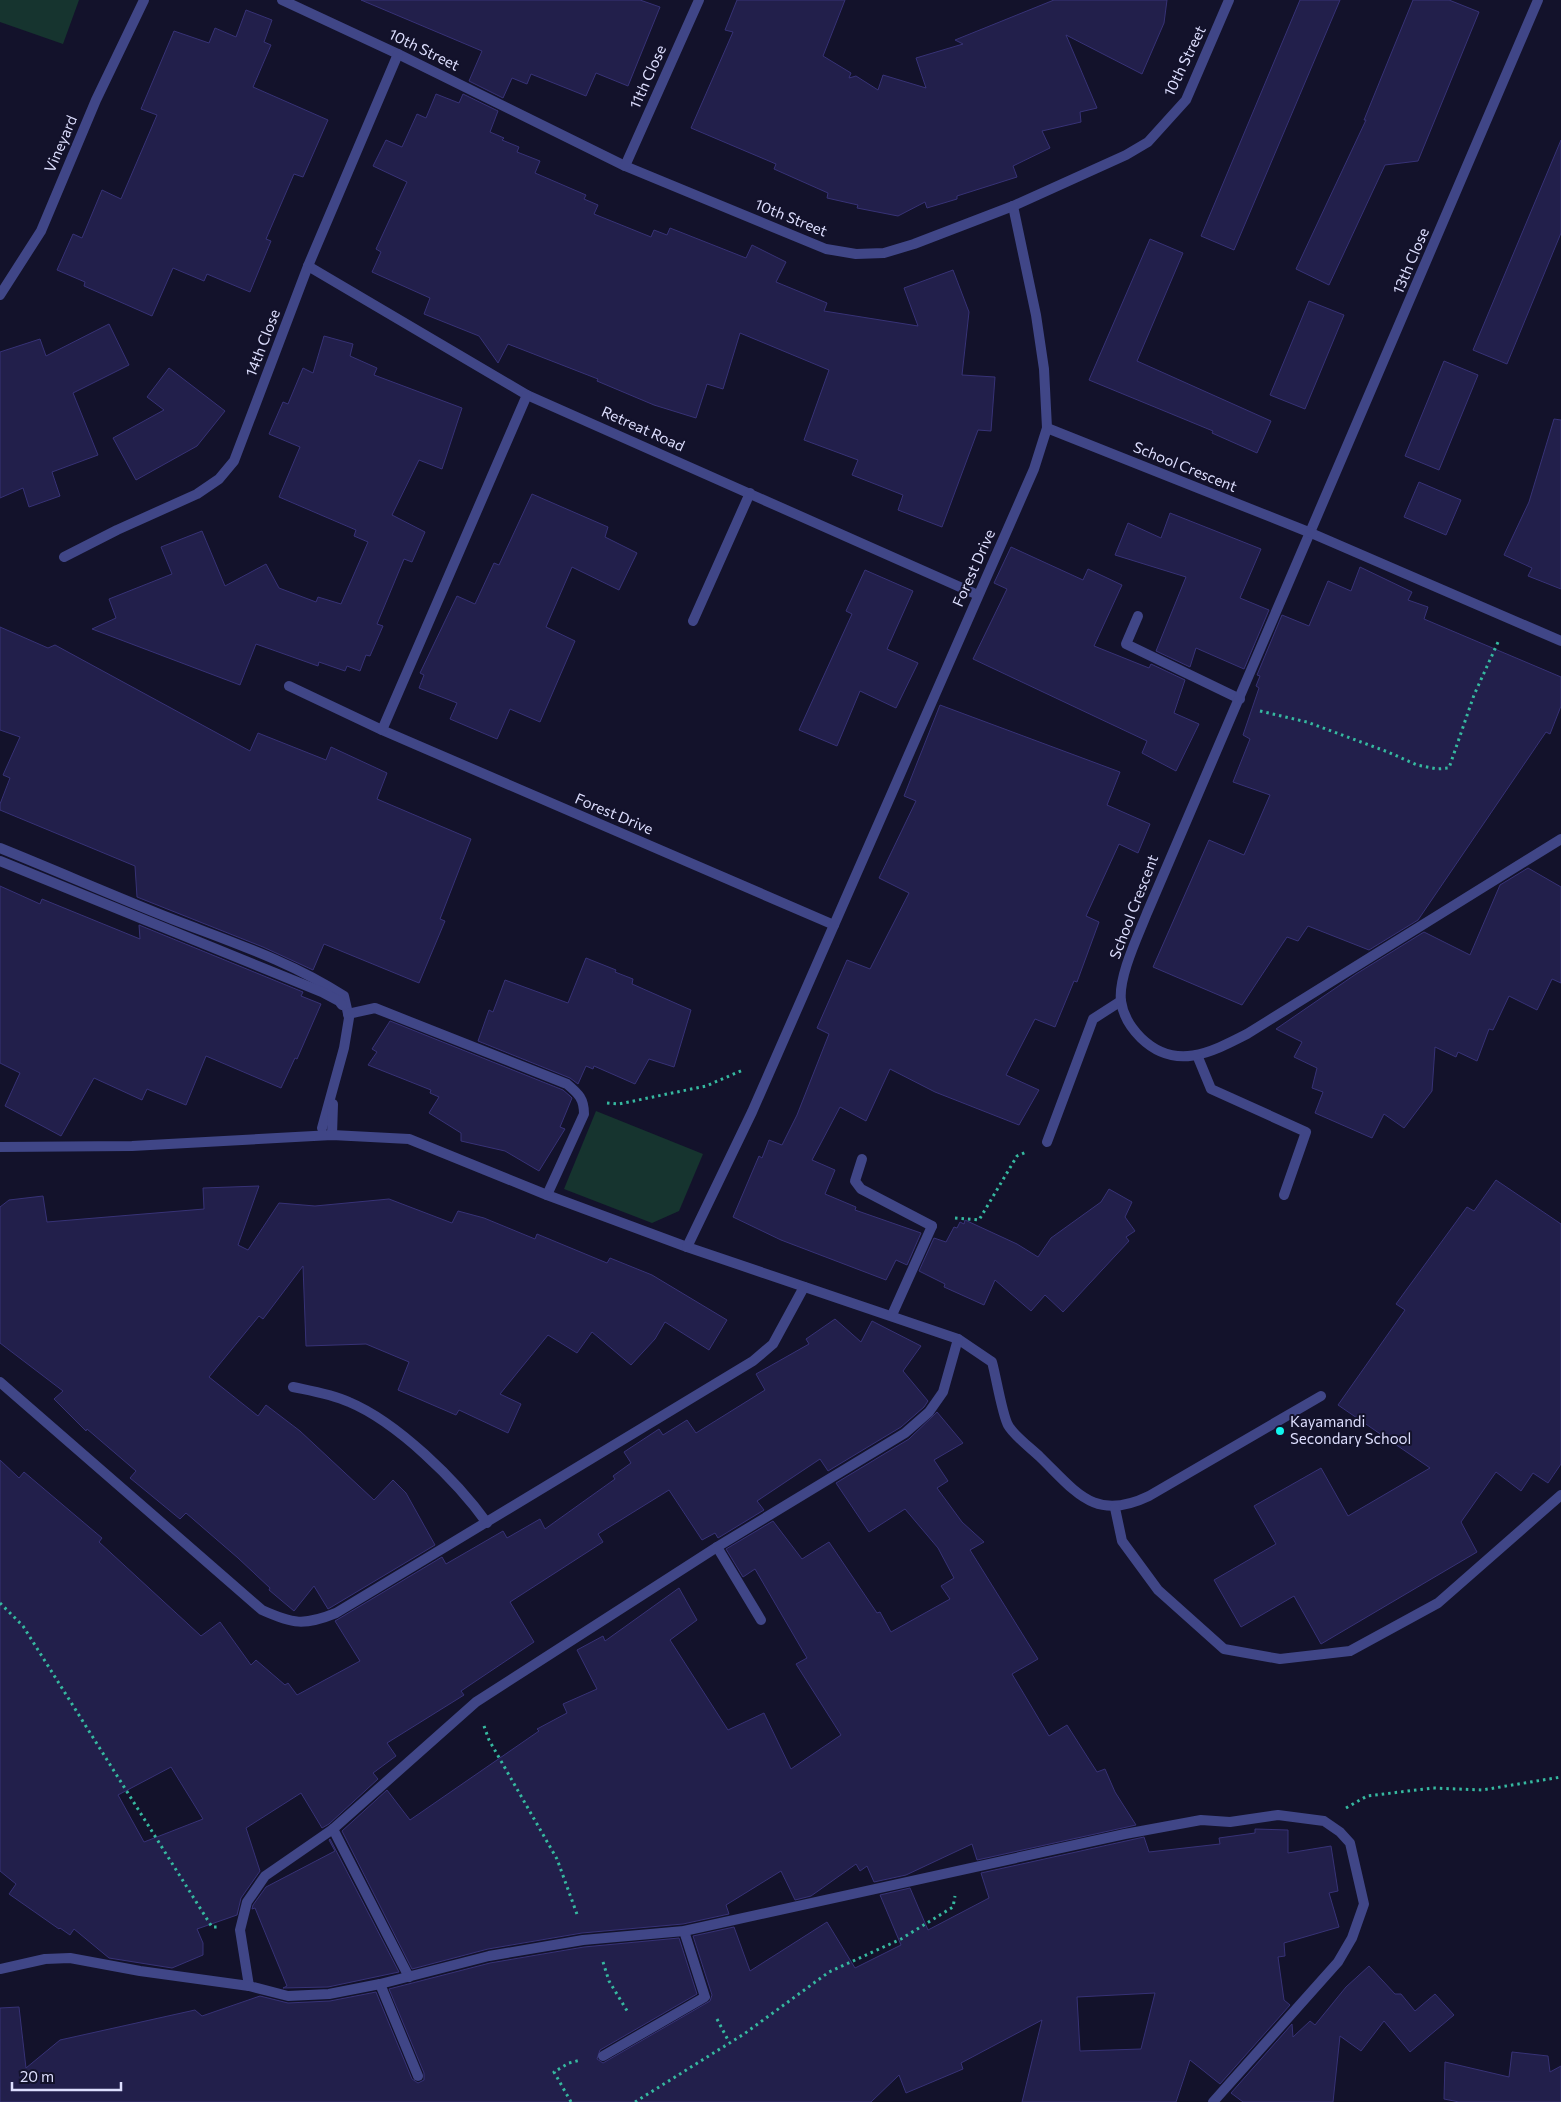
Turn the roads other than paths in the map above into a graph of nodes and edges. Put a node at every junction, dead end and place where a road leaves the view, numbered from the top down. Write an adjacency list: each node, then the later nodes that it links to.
1 (144, 0): 10 (street, Vineyard)
2 (282, 0): 6 (street, 10th Street)
3 (699, 0): 7 (street, 11th Close)
4 (1229, 0): 8 (street, 10th Street)
5 (1538, 0): 14 (street, 13th Close)
6 (398, 54): 7 (street, 10th Street); 9 (street, 14th Close)
7 (625, 166): 8 (street, 10th Street)
8 (1013, 206): 12 (street, Forest Drive)
9 (308, 266): 11 (street, Retreat Road); 15 (street, 14th Close)
10 (0, 295)
11 (527, 395): 13 (street, Retreat Road); 22 (street)
12 (1048, 428): 14 (street, School Crescent); 16 (street, Forest Drive)
13 (750, 493): 16 (street, Retreat Road); 18 (street)
14 (1311, 533): 19 (street, School Crescent); 21 (street, School Crescent)
15 (64, 557)
16 (978, 595): 26 (street, Forest Drive)
17 (1138, 616): 21 (street)
18 (693, 621)
19 (1561, 641)
20 (289, 686): 22 (street, Forest Drive)
21 (1240, 699): 27 (street, School Crescent)
22 (382, 730): 26 (street, Forest Drive)
23 (1561, 840): 29 (street, School Crescent)
24 (0, 848): 30 (street)
25 (0, 861): 28 (street)
26 (834, 925): 37 (street, Forest Drive)
27 (1121, 1001): 29 (street, School Crescent); 32 (street)
28 (348, 1014): 31 (street); 35 (street)
29 (1197, 1055): 36 (street)
30 (322, 1128)
31 (332, 1135): 33 (street); 35 (street)
32 (1047, 1142)
33 (0, 1147)
34 (862, 1160): 39 (street)
35 (547, 1195): 37 (street)
36 (1284, 1195)
37 (686, 1247): 38 (street)
38 (804, 1288): 39 (street); 46 (street)
39 (892, 1315): 40 (street)
40 (958, 1339): 45 (street); 47 (street)
41 (0, 1382): 46 (street)
42 (293, 1387): 46 (street)
43 (1321, 1396): 45 (street)
44 (1561, 1495): 45 (street)
45 (1115, 1508)
46 (487, 1523)
47 (717, 1547): 48 (street); 49 (street)
48 (761, 1620)
49 (334, 1829): 52 (street); 54 (street)
50 (684, 1931): 52 (street); 55 (street); 57 (street)
51 (0, 1970): 54 (street)
52 (409, 1976): 53 (street)
53 (380, 1984): 54 (street); 56 (street)
54 (249, 1986)
55 (603, 2056)
56 (418, 2076)
57 (1213, 2102)

